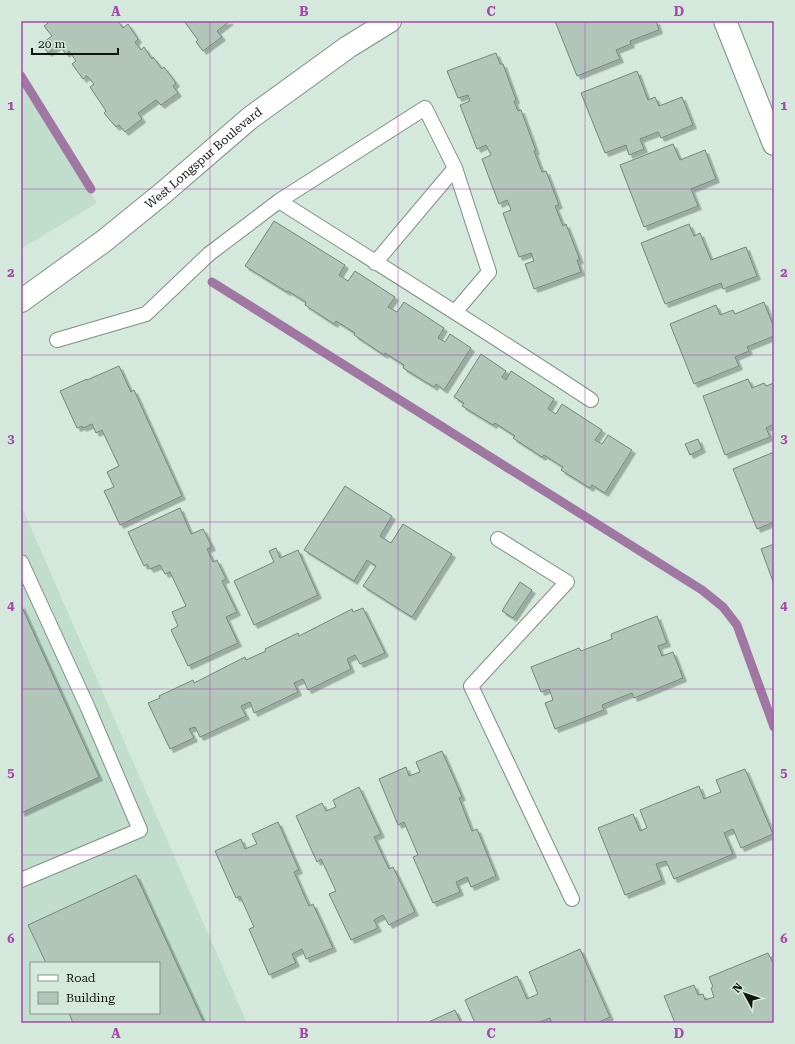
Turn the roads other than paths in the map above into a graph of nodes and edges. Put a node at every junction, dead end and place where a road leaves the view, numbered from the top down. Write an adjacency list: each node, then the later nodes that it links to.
1 (390, 21): 7 (street, West Longspur Boulevard)
2 (726, 21): 3 (street)
3 (774, 144)
4 (455, 168): 5 (lane); 6 (lane); 8 (lane)
5 (279, 201): 6 (lane); 9 (lane)
6 (375, 263): 8 (lane)
7 (21, 301)
8 (455, 312): 10 (lane)
9 (57, 340)
10 (591, 400)
11 (498, 539): 14 (lane)
12 (21, 562): 13 (lane)
13 (21, 880)
14 (572, 899)

